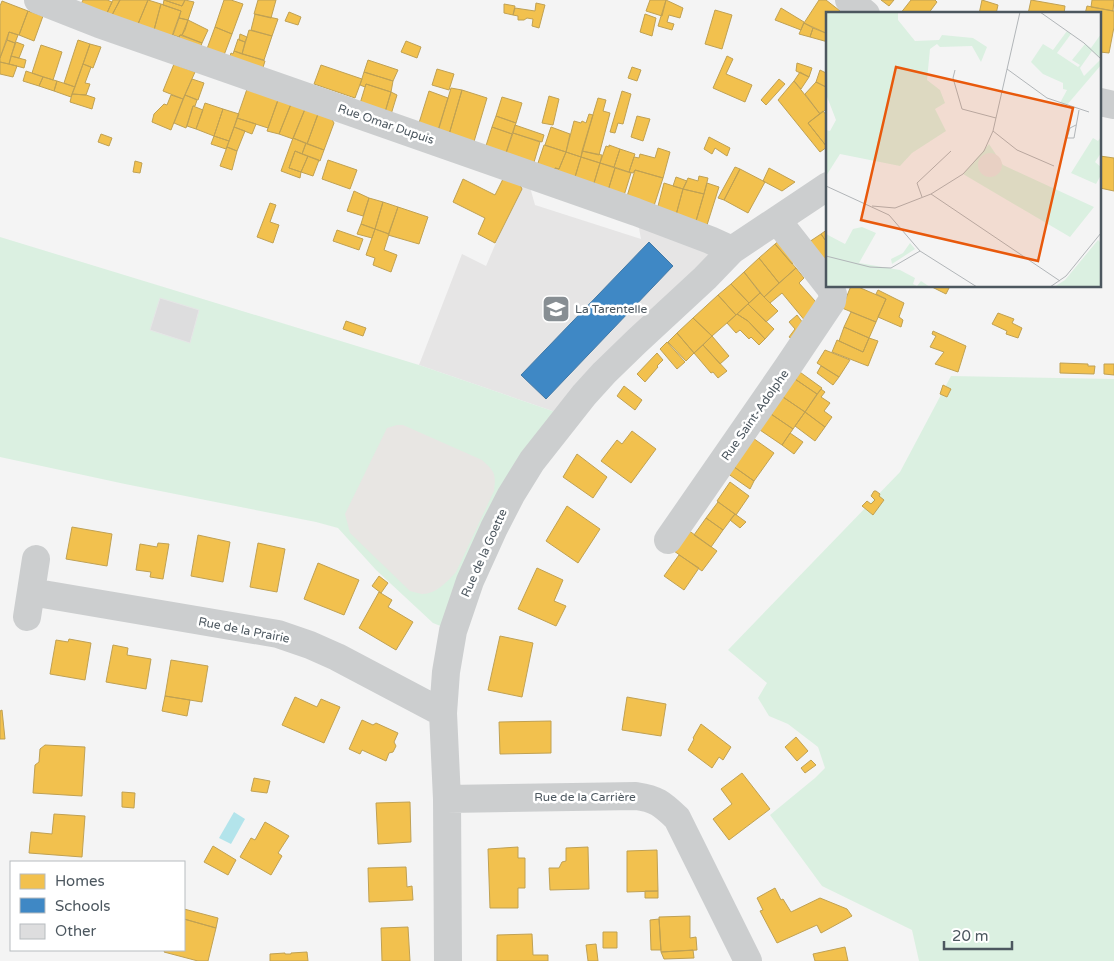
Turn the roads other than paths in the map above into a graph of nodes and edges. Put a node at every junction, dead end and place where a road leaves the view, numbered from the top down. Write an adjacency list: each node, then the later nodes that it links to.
1 (38, 0): 6 (street, Rue Omar Dupuis)
2 (849, 0): 3 (street)
3 (864, 12)
4 (826, 187): 5 (street)
5 (777, 220): 6 (street); 7 (street, Rue Saint-Adolphe)
6 (732, 250): 11 (street, Rue de la Goette)
7 (826, 282)
8 (830, 288): 9 (street, Rue Saint-Adolphe)
9 (668, 540)
10 (36, 559): 11 (street, Rue de la Prairie)
11 (443, 713): 12 (street, Rue de la Goette)
12 (447, 799): 13 (street, Rue de la Goette); 14 (street, Rue de la Carrière)
13 (448, 961)
14 (748, 961)

